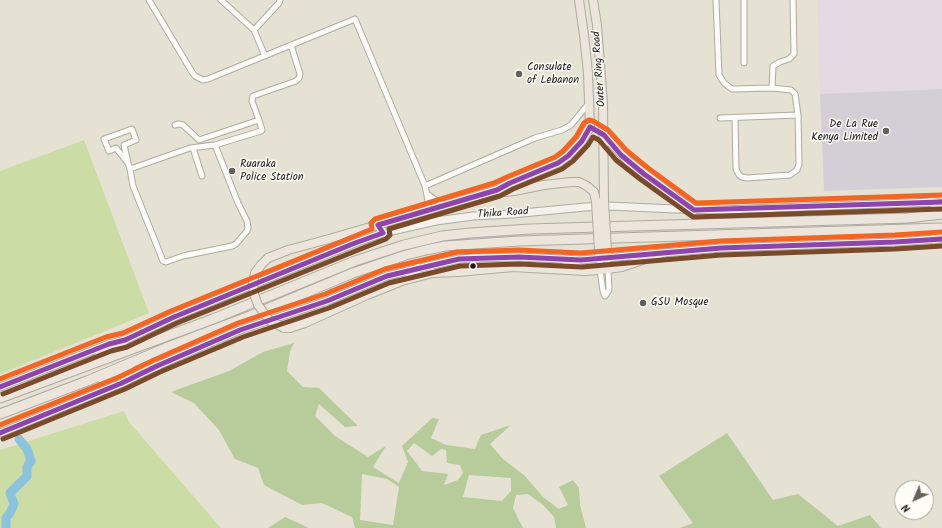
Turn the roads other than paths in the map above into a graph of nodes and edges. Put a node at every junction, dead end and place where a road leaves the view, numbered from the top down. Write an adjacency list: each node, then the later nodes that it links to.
1 (149, 0): 11 (street)
2 (221, 0): 9 (street)
3 (280, 0): 9 (street)
4 (579, 0): 14 (main road, Outer Ring Road)
5 (593, 0): 20 (main road, Outer Ring Road)
6 (716, 0): 13 (street)
7 (744, 0): 12 (street)
8 (793, 0): 13 (street)
9 (254, 30): 11 (street)
10 (291, 46): 11 (street); 18 (street); 29 (street)
11 (265, 56)
12 (744, 64)
13 (772, 88): 15 (street)
14 (589, 102): 29 (street); 30 (main road, Outer Ring Road)
15 (798, 115): 17 (street); 17 (street)
16 (720, 118): 17 (street)
17 (735, 118)
18 (259, 120): 21 (street); 23 (street)
19 (175, 125): 21 (street)
20 (604, 135): 32 (main road, Outer Ring Road); 38 (main road)
21 (200, 143): 23 (street); 25 (street)
22 (124, 145): 24 (street); 24 (street); 26 (street)
23 (215, 146): 27 (street)
24 (116, 148): 26 (street)
25 (193, 148): 27 (street); 28 (street)
26 (128, 162): 27 (street)
27 (130, 169)
28 (202, 176)
29 (425, 186): 31 (street)
30 (497, 190): 32 (main road, Outer Ring Road); 35 (main road)
31 (427, 194): 35 (street); 37 (street)
32 (600, 201): 45 (main road, Outer Ring Road, bridge)
33 (932, 202): 34 (main road, Thika Road); 36 (highway); 38 (main road, Thika Road)
34 (942, 202)
35 (443, 205): 37 (main road)
36 (942, 205)
37 (430, 210): 40 (main road)
38 (694, 210): 42 (main road, Thika Road)
39 (942, 214): 51 (highway, Thika Road)
40 (378, 225): 42 (main road); 49 (main road, bridge)
41 (942, 228): 53 (highway)
42 (382, 233): 50 (main road, Thika Road)
43 (939, 238): 44 (main road)
44 (663, 253): 45 (main road); 48 (main road)
45 (603, 255): 46 (main road)
46 (563, 259): 47 (main road); 48 (main road)
47 (418, 268): 49 (main road); 52 (main road)
48 (585, 271): 49 (main road)
49 (407, 279)
50 (125, 340): 51 (highway); 54 (main road, Thika Road)
51 (83, 366): 55 (highway, Thika Road)
52 (157, 366): 53 (highway); 57 (main road)
53 (87, 381): 56 (highway)
54 (0, 388)
55 (0, 398)
56 (0, 414)
57 (0, 433)

